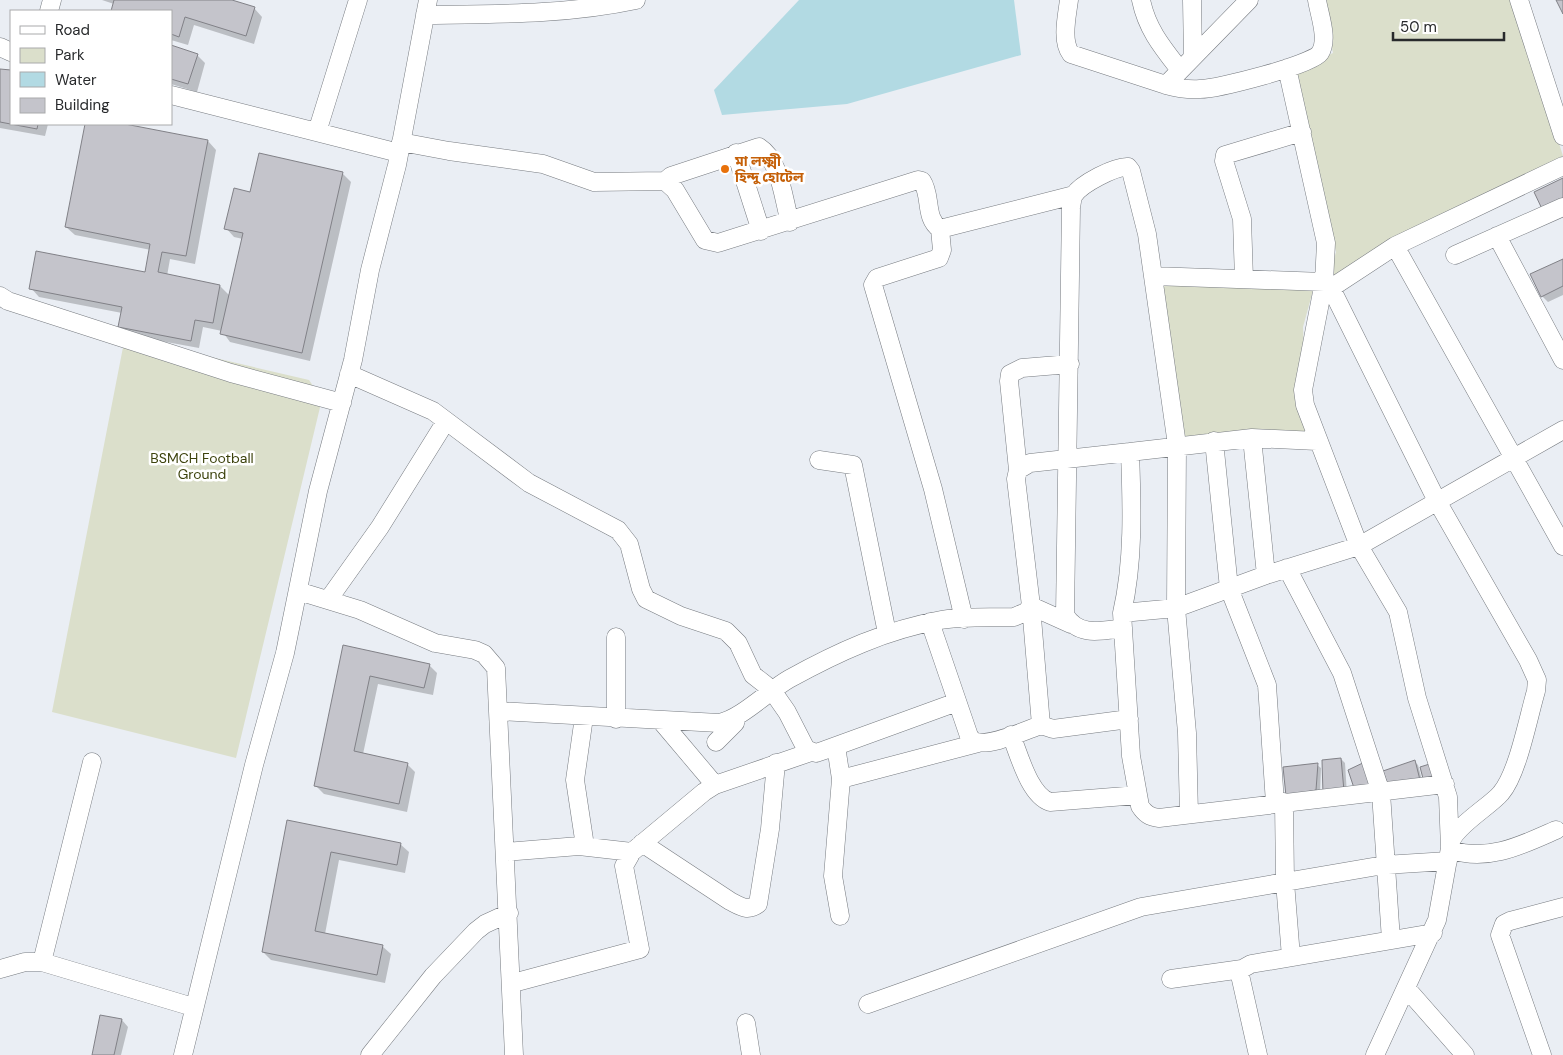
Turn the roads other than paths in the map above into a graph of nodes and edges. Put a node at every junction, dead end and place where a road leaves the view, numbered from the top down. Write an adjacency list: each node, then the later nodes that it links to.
1 (358, 0): 16 (street)
2 (636, 0): 9 (street)
3 (1068, 0): 14 (street)
4 (1141, 0): 13 (street)
5 (1192, 0): 11 (street)
6 (1249, 0): 11 (street)
7 (1317, 0): 12 (street)
8 (1519, 0): 18 (street)
9 (548, 6): 10 (street)
10 (426, 8): 19 (street)
11 (1193, 57): 13 (street)
12 (1287, 68): 14 (street); 17 (street)
13 (1180, 70): 14 (street)
14 (1166, 85)
15 (172, 96): 16 (street)
16 (317, 132): 19 (street)
17 (1302, 132): 32 (street); 33 (street)
18 (1563, 136)
19 (400, 148): 22 (street); 37 (street)
20 (736, 153): 22 (street); 25 (street); 27 (street)
21 (1563, 166): 29 (street)
22 (665, 181): 27 (street)
23 (1074, 195): 26 (street); 31 (street); 36 (street)
24 (1563, 207): 28 (street)
25 (790, 222): 26 (street); 27 (street)
26 (940, 229): 60 (street)
27 (761, 231)
28 (1497, 236): 30 (street); 35 (street)
29 (1395, 246): 33 (street); 46 (street)
30 (1455, 255)
31 (1153, 276): 32 (street); 44 (street)
32 (1244, 279): 33 (street)
33 (1327, 285): 43 (street); 50 (street)
34 (0, 296): 38 (street)
35 (1563, 360)
36 (1070, 364): 48 (street); 49 (street)
37 (349, 374): 38 (street); 39 (street)
38 (342, 403): 56 (street)
39 (446, 420): 57 (street); 66 (street)
40 (1563, 430): 46 (street)
41 (1252, 438): 42 (street); 43 (street); 54 (street)
42 (1214, 441): 44 (street); 55 (street)
43 (1317, 441): 51 (street)
44 (1177, 445): 45 (street); 59 (street)
45 (1130, 452): 48 (street); 61 (street)
46 (1514, 458): 50 (street); 52 (street)
47 (820, 460): 64 (street)
48 (1068, 460): 49 (street); 63 (street)
49 (1018, 470): 58 (street)
50 (1437, 501): 51 (street); 93 (street)
51 (1359, 546): 53 (street); 83 (street)
52 (1563, 546)
53 (1287, 568): 54 (street); 85 (street)
54 (1266, 575): 55 (street)
55 (1229, 588): 59 (street); 87 (street)
56 (298, 592): 57 (street); 110 (street)
57 (328, 600): 68 (street)
58 (1031, 606): 60 (street); 63 (street); 74 (street)
59 (1176, 608): 61 (street); 88 (street)
60 (964, 619): 62 (street)
61 (1123, 620): 63 (street); 72 (street)
62 (930, 622): 64 (street); 67 (street)
63 (1071, 624)
64 (887, 633): 66 (street)
65 (616, 637): 70 (street)
66 (771, 689): 71 (street); 79 (street)
67 (957, 702): 77 (street); 78 (street)
68 (498, 712): 69 (street); 92 (street)
69 (584, 717): 70 (street); 90 (street)
70 (616, 719): 73 (street)
71 (733, 719): 73 (street); 76 (street)
72 (1129, 719): 74 (street); 86 (street)
73 (661, 721): 84 (street)
74 (1041, 725): 75 (street)
75 (1011, 735): 77 (street); 86 (street)
76 (716, 742)
77 (978, 743): 82 (street)
78 (836, 746): 79 (street); 82 (street)
79 (811, 752): 81 (street)
80 (92, 762): 103 (street)
81 (776, 763): 84 (street); 91 (street)
82 (841, 779): 98 (street)
83 (1445, 784): 85 (street); 93 (street)
84 (715, 785): 91 (street)
85 (1380, 793): 87 (street); 94 (street)
86 (1138, 795): 88 (street)
87 (1280, 803): 88 (street); 95 (street)
88 (1190, 814)
89 (1556, 830): 93 (street)
90 (584, 846): 91 (street); 92 (street)
91 (637, 848): 107 (street)
92 (506, 852): 97 (street)
93 (1449, 854): 94 (street); 99 (street)
94 (1384, 865): 95 (street); 100 (street)
95 (1285, 882): 102 (street); 109 (street)
96 (1563, 907): 119 (street)
97 (509, 913): 107 (street); 113 (street)
98 (840, 916)
99 (1433, 933): 100 (street); 108 (street)
100 (1391, 940): 102 (street)
101 (0, 954): 103 (street)
102 (1291, 957): 105 (street)
103 (33, 962): 104 (street); 110 (street)
104 (0, 969)
105 (1242, 970): 106 (street); 116 (street)
106 (1171, 979)
107 (513, 983): 114 (street)
108 (1407, 989): 117 (street); 118 (street)
109 (868, 1004)
110 (193, 1007): 112 (street)
111 (746, 1023): 115 (street)
112 (182, 1055)
113 (370, 1055)
114 (514, 1055)
115 (751, 1055)
116 (1258, 1055)
117 (1375, 1055)
118 (1465, 1055)
119 (1542, 1055)

